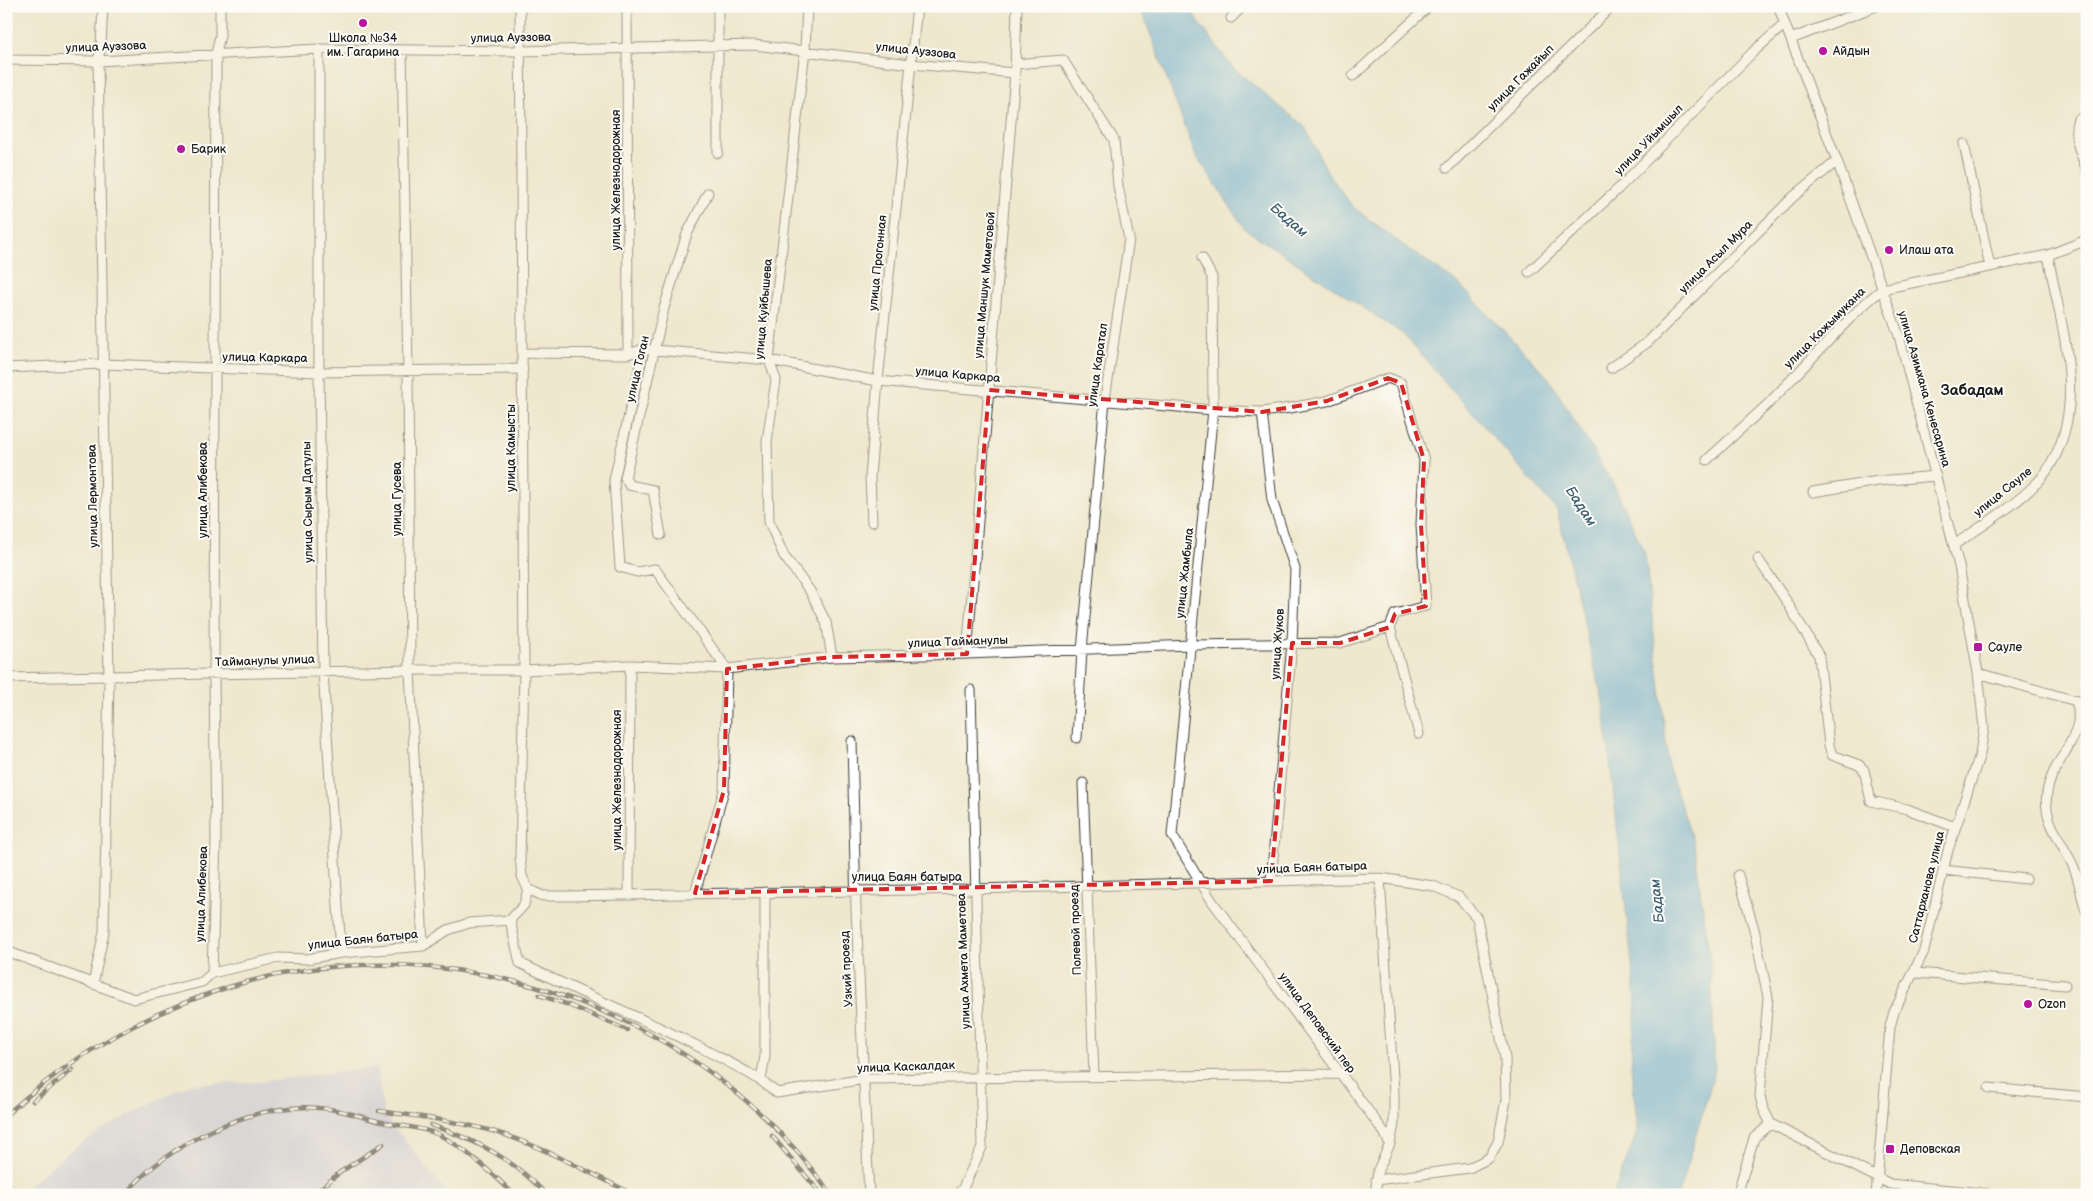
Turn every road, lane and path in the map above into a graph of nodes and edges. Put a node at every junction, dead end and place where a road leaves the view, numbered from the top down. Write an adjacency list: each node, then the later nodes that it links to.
1 (102, 6): 25 (street, улица Лермонтова)
2 (220, 6): 23 (street, улица Алибекова)
3 (520, 6): 22 (street, улица Камысты)
4 (627, 6): 18 (street, улица Железнодорожная)
5 (718, 6): 17 (street)
6 (807, 6): 21 (street, улица Куйбышева)
7 (917, 6): 26 (street, улица Прогонная)
8 (1017, 6): 27 (street, улица Маншук Маметовой)
9 (1243, 6): 14 (street)
10 (1429, 6): 28 (street)
11 (1612, 6): 33 (street, улица Гажайып)
12 (1778, 6): 15 (street, улица Азимхана Кенесарина)
13 (1876, 6): 16 (street)
14 (1231, 18)
15 (1785, 24): 16 (street, улица Азимхана Кенесарина); 40 (street, улица Уйымшыл)
16 (1791, 39): 32 (street, улица Азимхана Кенесарина)
17 (719, 46): 18 (street, улица Ауэзова); 21 (street, улица Ауэзова); 31 (street)
18 (628, 48): 22 (street, улица Ауэзова); 45 (street, улица Железнодорожная)
19 (320, 49): 20 (street, улица Ауэзова); 23 (street, улица Ауэзова); 53 (street, улица Сырым Датулы)
20 (402, 50): 22 (street, улица Ауэзова); 52 (street, улица Гусева)
21 (805, 50): 26 (street, улица Ауэзова); 46 (street, улица Куйбышева)
22 (521, 51): 44 (street, улица Камысты)
23 (216, 54): 25 (street, улица Ауэзова); 50 (street, улица Алибекова)
24 (6, 60): 25 (street, улица Ауэзова)
25 (98, 61): 47 (street, улица Лермонтова)
26 (911, 64): 27 (street, улица Ауэзова); 54 (street, улица Прогонная)
27 (1015, 69): 55 (street, улица Маншук Маметовой); 56 (street, улица Каратал)
28 (1353, 76)
29 (2078, 119): 34 (street)
30 (1964, 144): 39 (street)
31 (718, 153)
32 (1837, 161): 41 (street, улица Азимхана Кенесарина); 49 (street, улица Асыл Мура)
33 (1447, 168)
34 (2087, 171)
35 (708, 193): 43 (street, улица Тоган)
36 (2087, 240): 37 (street)
37 (2048, 255): 39 (street, улица Кажымукана); 64 (street, улица Сауле)
38 (1202, 258): 57 (street, улица Жамбыла)
39 (1990, 267): 41 (street, улица Кажымукана)
40 (1529, 272)
41 (1882, 289): 59 (street, улица Кажымукана); 60 (street, улица Азимхана Кенесарина)
42 (644, 349): 43 (street, улица Каркара); 45 (street, улица Каркара); 73 (street)
43 (656, 350): 46 (street, улица Каркара); 63 (street, улица Тоган)
44 (523, 353): 45 (street, улица Каркара); 51 (street, улица Камысты)
45 (628, 354)
46 (769, 360): 54 (street, улица Каркара); 71 (street, улица Куйбышева)
47 (103, 364): 48 (street, улица Каркара); 50 (street, улица Каркара); 80 (street, улица Лермонтова)
48 (6, 368)
49 (1611, 368)
50 (216, 369): 53 (street, улица Каркара); 78 (street, улица Алибекова)
51 (523, 369): 52 (street, улица Каркара); 75 (street, улица Камысты)
52 (408, 370): 53 (street, улица Каркара); 74 (street, улица Гусева)
53 (319, 372): 76 (street, улица Сырым Датулы)
54 (878, 381): 55 (street, улица Каркара); 62 (street, улица Прогонная)
55 (989, 390): 56 (street, улица Каркара); 70 (street, улица Маншук Маметовой)
56 (1105, 400): 57 (street, улица Каркара); 69 (street, улица Каратал)
57 (1214, 410): 58 (street, улица Каркара); 68 (street, улица Жамбыла)
58 (1262, 412): 66 (street, улица Каркара); 67 (street, улица Жуков)
59 (1707, 460)
60 (1936, 476): 61 (street); 64 (street, улица Азимхана Кенесарина)
61 (1813, 492)
62 (872, 522)
63 (661, 535)
64 (1954, 545): 77 (street, улица Азимхана Кенесарина)
65 (1758, 559): 88 (street)
66 (1390, 627): 67 (street, улица Тайманулы); 84 (street)
67 (1292, 643): 68 (street, улица Тайманулы); 93 (street, улица Жуков)
68 (1190, 644): 69 (street, улица Тайманулы); 94 (street, улица Жамбыла)
69 (1082, 650): 70 (street, улица Тайманулы); 85 (street, улица Каратал)
70 (967, 654): 71 (street, улица Тайманулы)
71 (832, 657): 73 (street, улица Тайманулы)
72 (630, 665): 73 (street, улица Тайманулы); 75 (street, улица Тайманулы); 101 (street, улица Железнодорожная)
73 (726, 669): 100 (street)
74 (410, 670): 75 (street, Тайманулы улица); 76 (street, Тайманулы улица); 104 (street, улица Гусева)
75 (524, 670): 96 (street, улица Камысты)
76 (323, 671): 78 (street, Тайманулы улица); 106 (street, улица Сырым Датулы)
77 (1978, 673): 83 (street); 88 (street, Саттарханова улица)
78 (214, 676): 80 (street, Тайманулы улица); 108 (street, улица Алибекова)
79 (6, 678): 80 (street, Тайманулы улица)
80 (109, 678): 109 (street, улица Лермонтова)
81 (971, 690): 97 (street, улица Ахмета Маметова)
82 (2087, 700): 83 (street)
83 (2076, 701): 102 (street)
84 (1419, 734)
85 (1076, 738)
86 (852, 741): 98 (street, Узкий проезд)
87 (1083, 783): 95 (street, Полевой проезд)
88 (1955, 827): 89 (street, Саттарханова улица)
89 (1943, 870): 92 (street); 107 (street, Саттарханова улица)
90 (1738, 875): 118 (street)
91 (1380, 878): 93 (street, улица Баян батыра); 119 (street); 121 (street, улица Баян батыра)
92 (2026, 879)
93 (1271, 881): 94 (street, улица Баян батыра)
94 (1202, 884): 95 (street, улица Баян батыра); 111 (street, улица Деповский пер)
95 (1087, 886): 97 (street, улица Баян батыра); 112 (street, Полевой проезд)
96 (528, 889): 101 (street, улица Баян батыра); 103 (street)
97 (974, 889): 98 (street, улица Баян батыра); 113 (street, улица Ахмета Маметова)
98 (856, 890): 99 (street, улица Баян батыра); 114 (street, Узкий проезд)
99 (765, 892): 100 (street, улица Баян батыра); 115 (street)
100 (695, 893): 101 (street, улица Баян батыра)
101 (629, 895)
102 (2087, 913)
103 (510, 920): 104 (street, улица Баян батыра); 115 (street, улица Каскалдак)
104 (423, 946): 106 (street, улица Баян батыра)
105 (6, 952): 109 (street, улица Баян батыра)
106 (341, 953): 108 (street, улица Баян батыра)
107 (1916, 973): 110 (street); 120 (street, Саттарханова улица)
108 (212, 974): 109 (street, улица Баян батыра)
109 (93, 984)
110 (2065, 985)
111 (1339, 1074): 112 (street, улица Каскалдак); 119 (street, улица Деповский пер)
112 (1094, 1076): 113 (street, улица Каскалдак)
113 (980, 1077): 114 (street, улица Каскалдак); 124 (street, улица Ахмета Маметова)
114 (865, 1079): 115 (street, улица Каскалдак); 123 (street, Узкий проезд)
115 (761, 1080)
116 (1989, 1088): 117 (street)
117 (2087, 1097)
118 (1771, 1124): 120 (street); 126 (street)
119 (1390, 1144): 121 (street)
120 (1878, 1178): 122 (street); 127 (street, Саттарханова улица)
121 (1376, 1180): 125 (street)
122 (1979, 1194): 128 (street)
123 (869, 1195)
124 (957, 1195)
125 (1375, 1195)
126 (1737, 1195)
127 (1876, 1195)
128 (2001, 1195)

